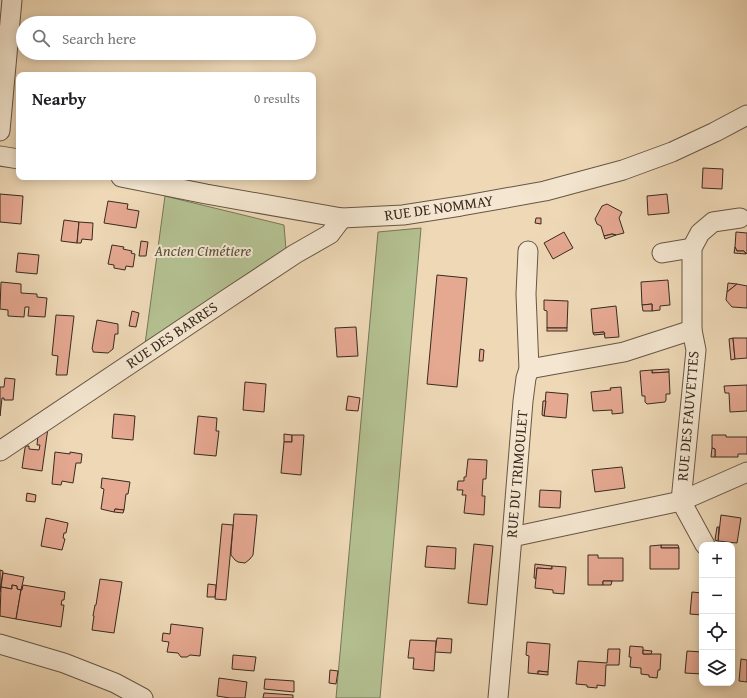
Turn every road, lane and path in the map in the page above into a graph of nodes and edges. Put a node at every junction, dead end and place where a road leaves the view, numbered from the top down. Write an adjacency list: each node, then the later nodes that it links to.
1 (12, 0): 3 (street)
2 (747, 115): 7 (street, RUE DE NOMMAY)
3 (0, 131)
4 (0, 156): 5 (street)
5 (16, 159)
6 (136, 180): 7 (street, RUE DE NOMMAY)
7 (342, 218): 14 (street, RUE DES BARRES)
8 (740, 218): 9 (street)
9 (692, 248): 11 (street); 12 (street)
10 (528, 251): 13 (street, RUE DU TRIMOULET)
11 (662, 253)
12 (692, 330): 13 (street, RUE DES FAUVETTES); 16 (street, RUE DES FAUVETTES)
13 (528, 369): 17 (street, RUE DU TRIMOULET)
14 (0, 450)
15 (747, 472): 16 (street)
16 (681, 501): 17 (street); 18 (street)
17 (512, 537): 21 (street, RUE DU TRIMOULET)
18 (703, 542)
19 (0, 644): 20 (street)
20 (143, 698)
21 (498, 698)

